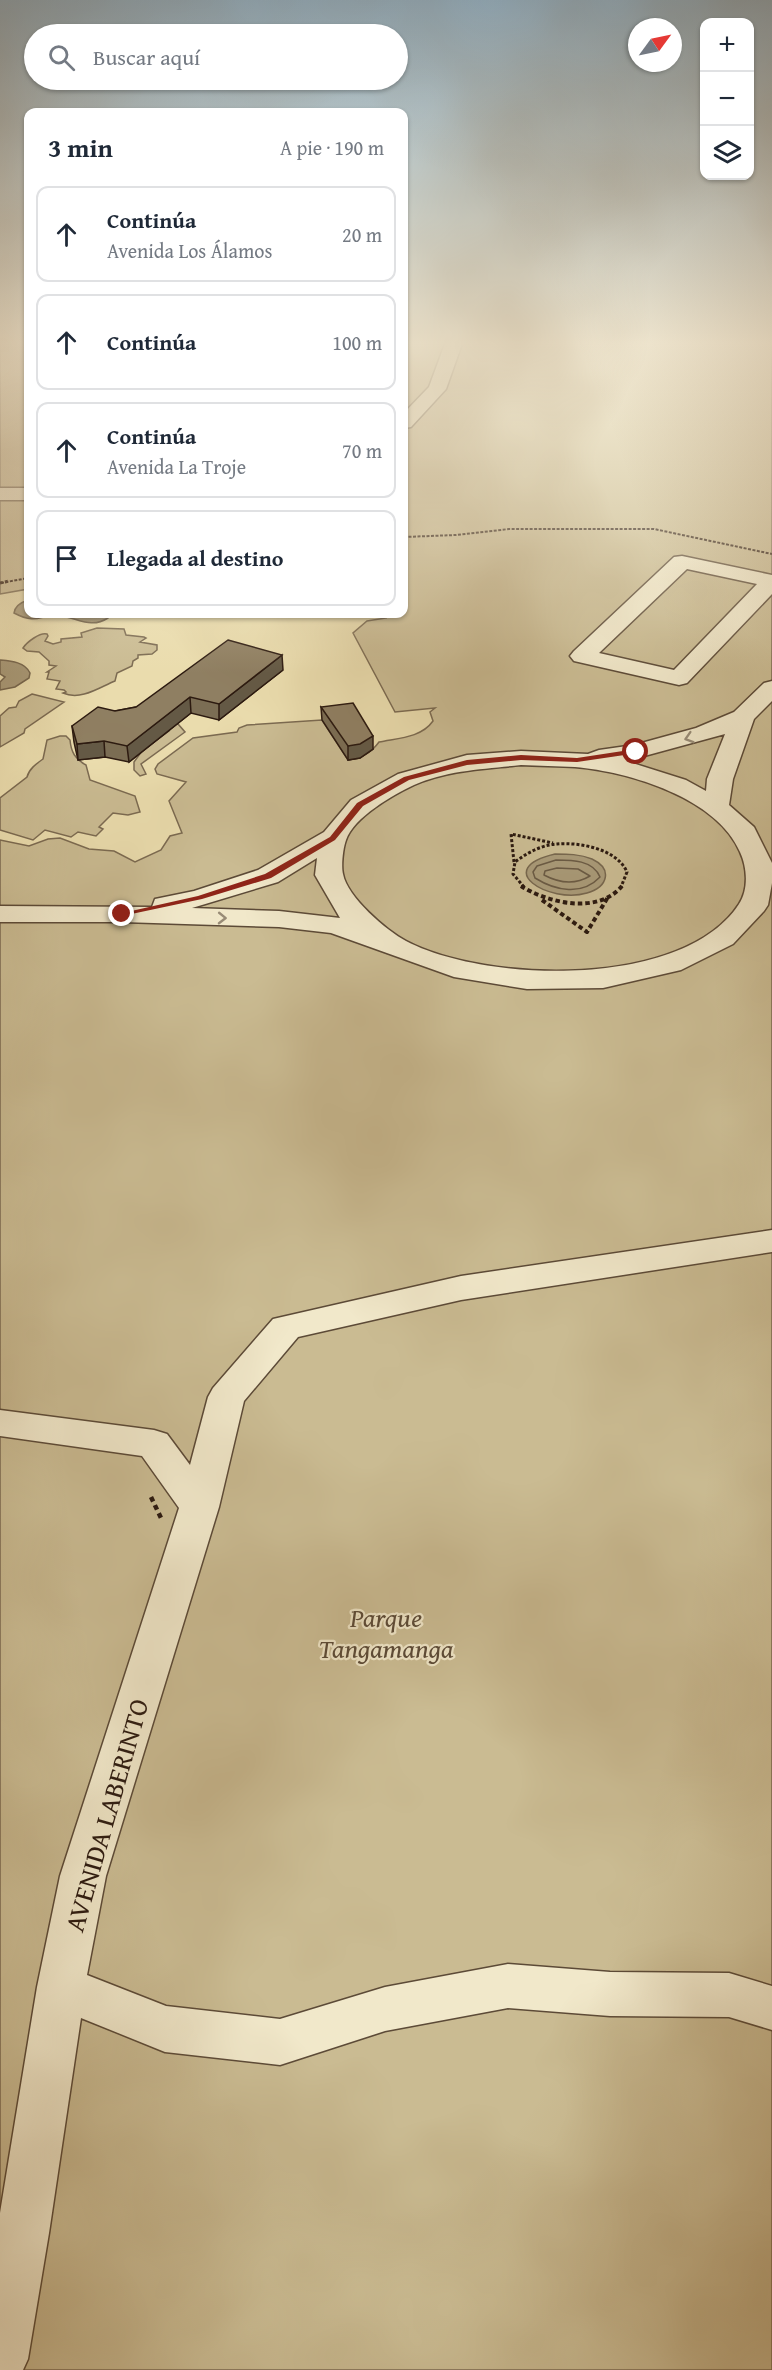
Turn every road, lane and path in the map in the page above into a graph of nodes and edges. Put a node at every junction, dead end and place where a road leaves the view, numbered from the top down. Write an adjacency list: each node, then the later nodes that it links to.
1 (0, 494): 2 (street)
2 (24, 494)
3 (408, 537): 4 (path)
4 (772, 554)
5 (24, 579): 7 (path)
6 (772, 581): 6 (street)
7 (0, 583)
8 (772, 688): 9 (street)
9 (743, 717): 10 (street, one-way to 10); 11 (street)
10 (577, 760): 11 (street); 13 (street)
11 (716, 807): 12 (street)
12 (745, 833): 15 (street); 19 (street)
13 (333, 838): 21 (street); 22 (street)
14 (556, 844): 16 (path); 16 (path); 17 (path)
15 (772, 847)
16 (514, 862): 18 (path)
17 (608, 897): 18 (path); 18 (path)
18 (539, 898)
19 (763, 902): 22 (street)
20 (0, 914): 21 (street)
21 (122, 914): 22 (street, one-way to 22)
22 (392, 944)
23 (772, 1241): 26 (street, AVENIDA LABERINTO)
24 (0, 1422): 26 (street)
25 (148, 1491): 26 (path)
26 (182, 1518): 27 (street, AVENIDA LABERINTO)
27 (61, 1987): 28 (street); 29 (street, AVENIDA LABERINTO)
28 (772, 2008)
29 (0, 2359)

